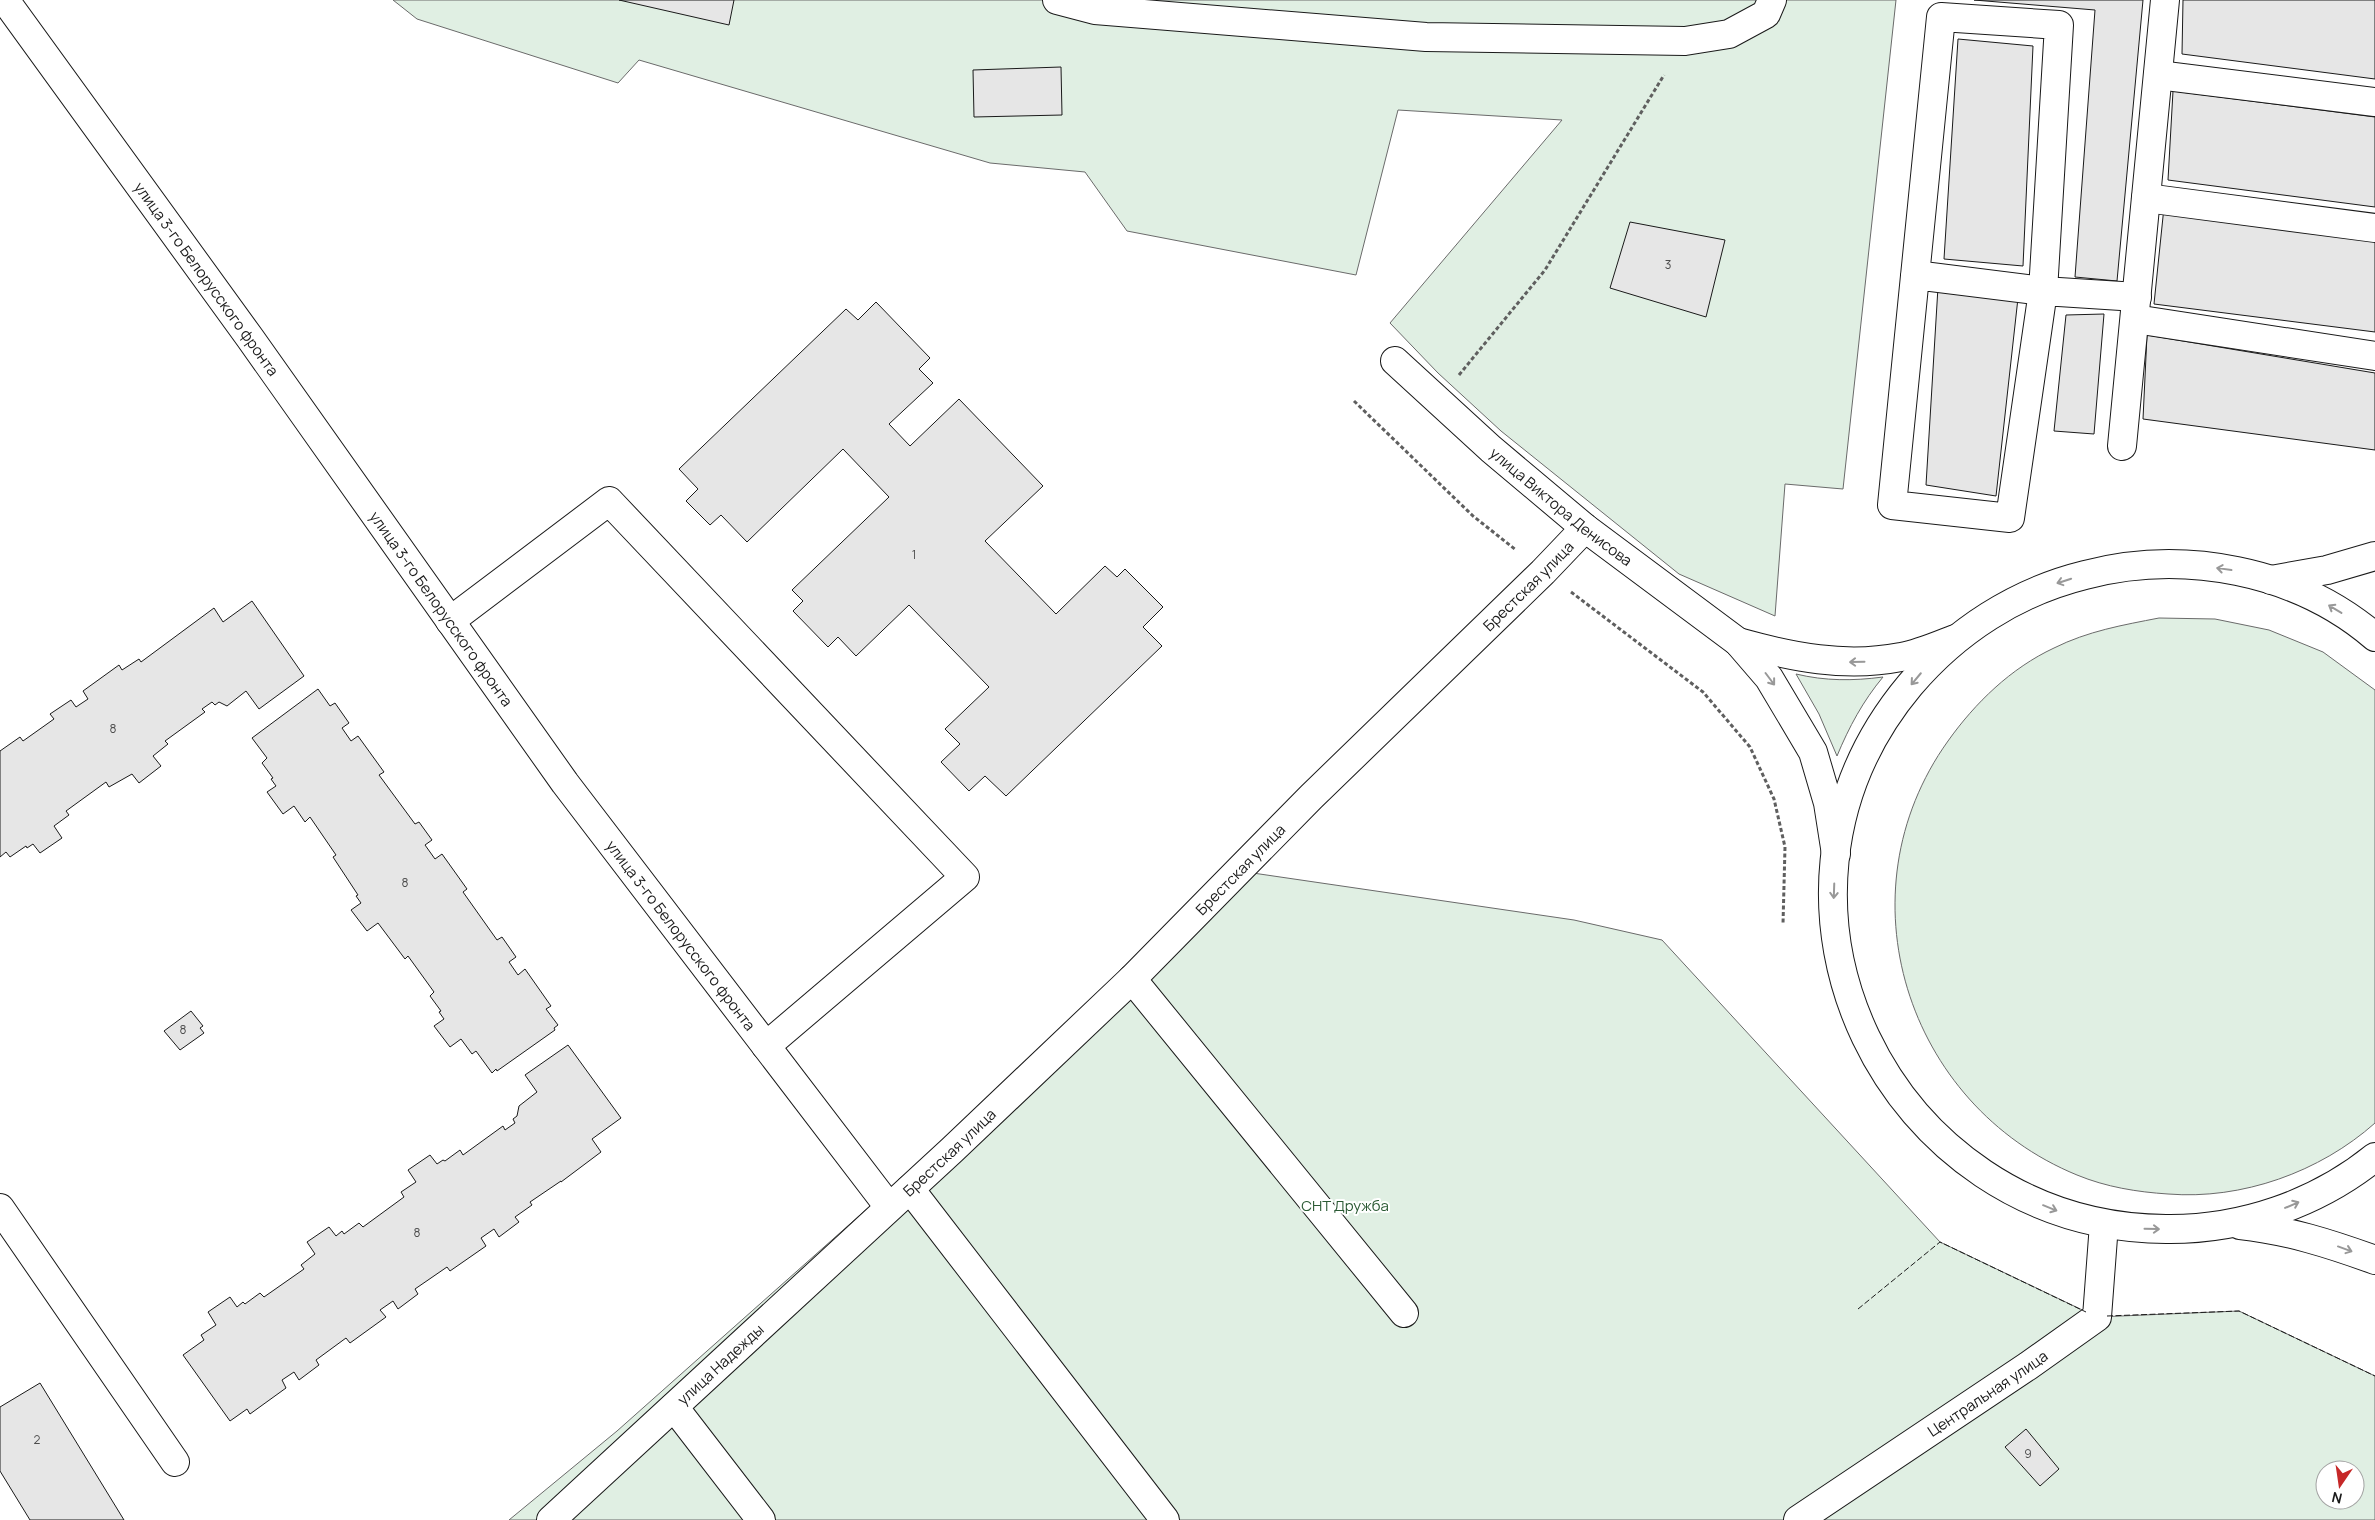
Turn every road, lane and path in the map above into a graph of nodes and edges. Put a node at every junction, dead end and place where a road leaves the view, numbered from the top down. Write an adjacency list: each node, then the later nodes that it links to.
1 (5, 0): 22 (street, улица 3-го Белорусского фронта)
2 (1057, 0): 5 (street)
3 (1772, 0): 5 (street)
4 (2166, 0): 6 (street)
5 (1685, 40): 15 (path)
6 (2158, 75): 7 (street); 8 (street)
7 (2375, 102)
8 (2146, 198): 9 (street); 12 (street)
9 (2375, 228)
10 (1916, 275): 11 (street); 11 (street); 11 (street)
11 (2043, 291): 12 (street)
12 (2136, 308): 13 (street); 17 (street)
13 (2375, 356)
14 (1395, 361): 15 (street, улица Виктора Денисова)
15 (1438, 400): 18 (street, улица Виктора Денисова)
16 (1354, 401): 20 (path)
17 (2122, 446)
18 (1585, 528): 20 (street, Брестская улица); 25 (street, улица Виктора Денисова)
19 (2375, 556): 21 (street)
20 (1543, 572): 27 (path); 28 (street, Брестская улица)
21 (2271, 580): 23 (street, one-way to 21); 24 (street, one-way to 24)
22 (450, 621): 29 (street, улица 3-го Белорусского фронта); 29 (street)
23 (2375, 637)
24 (1955, 639): 25 (street, улица Виктора Денисова, one-way to 25); 26 (street, one-way to 26)
25 (1738, 642): 26 (street, улица Виктора Денисова, one-way to 26)
26 (1836, 854): 34 (street, one-way to 34)
27 (1783, 924)
28 (1132, 980): 31 (street, Брестская улица); 37 (street)
29 (766, 1046): 32 (street, улица 3-го Белорусского фронта)
30 (2375, 1157): 35 (street, one-way to 30)
31 (910, 1189): 32 (street, Брестская улица); 42 (street)
32 (890, 1207): 38 (street, улица Надежды)
33 (0, 1208): 39 (street)
34 (2104, 1224): 35 (street, one-way to 35); 43 (street, Центральная улица)
35 (2229, 1224): 36 (street, one-way to 36)
36 (2375, 1260)
37 (1404, 1313)
38 (674, 1407): 40 (street, улица Надежды); 41 (street)
39 (175, 1462)
40 (551, 1520)
41 (761, 1520)
42 (1165, 1520)
43 (1798, 1520)

